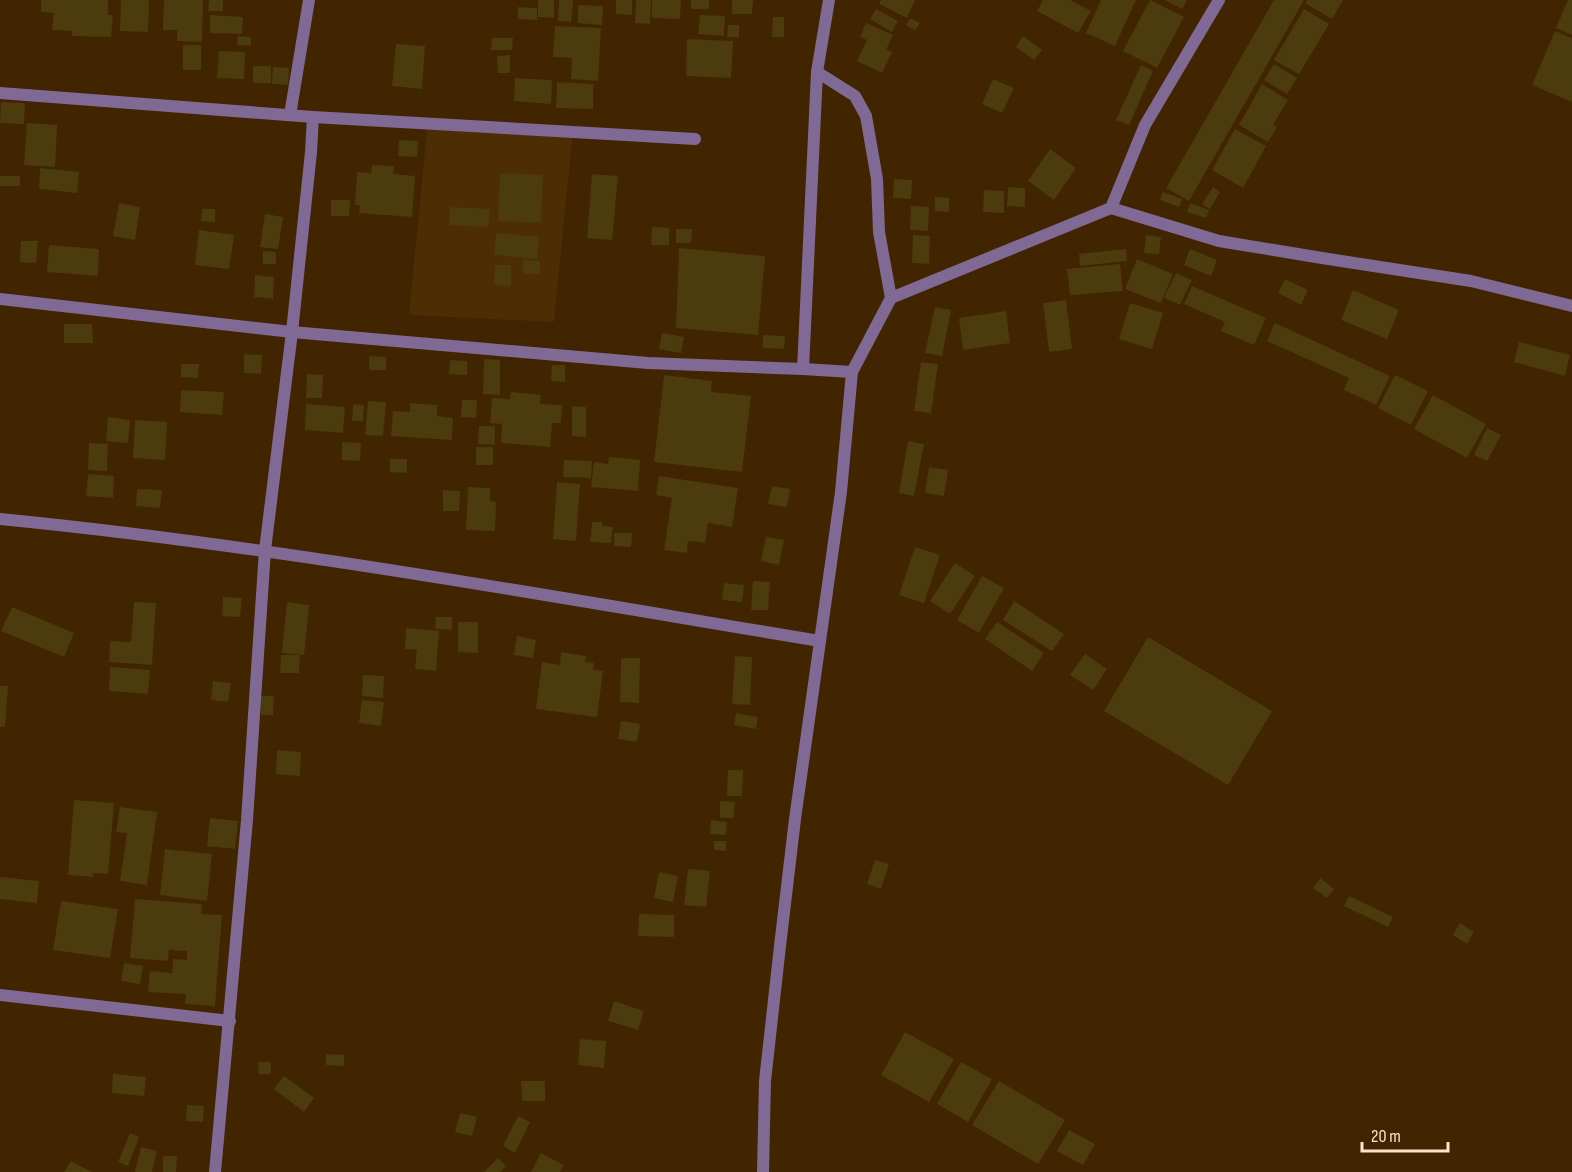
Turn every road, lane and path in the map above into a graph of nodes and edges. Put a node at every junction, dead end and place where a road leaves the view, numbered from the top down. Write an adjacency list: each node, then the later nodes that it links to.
1 (309, 0): 6 (street)
2 (829, 0): 4 (street)
3 (1219, 0): 9 (street)
4 (817, 72): 10 (street); 14 (street)
5 (0, 93): 6 (street)
6 (290, 115): 7 (street)
7 (313, 117): 8 (street); 13 (street)
8 (695, 139)
9 (1111, 208): 10 (street); 12 (street)
10 (891, 298): 15 (street)
11 (0, 299): 13 (street)
12 (1572, 306)
13 (292, 332): 14 (street); 17 (street)
14 (803, 369): 15 (street)
15 (852, 372): 18 (street)
16 (0, 519): 17 (street)
17 (265, 550): 18 (street); 20 (street)
18 (820, 641): 22 (street)
19 (0, 995): 20 (street)
20 (230, 1021): 21 (street)
21 (215, 1172)
22 (763, 1172)

